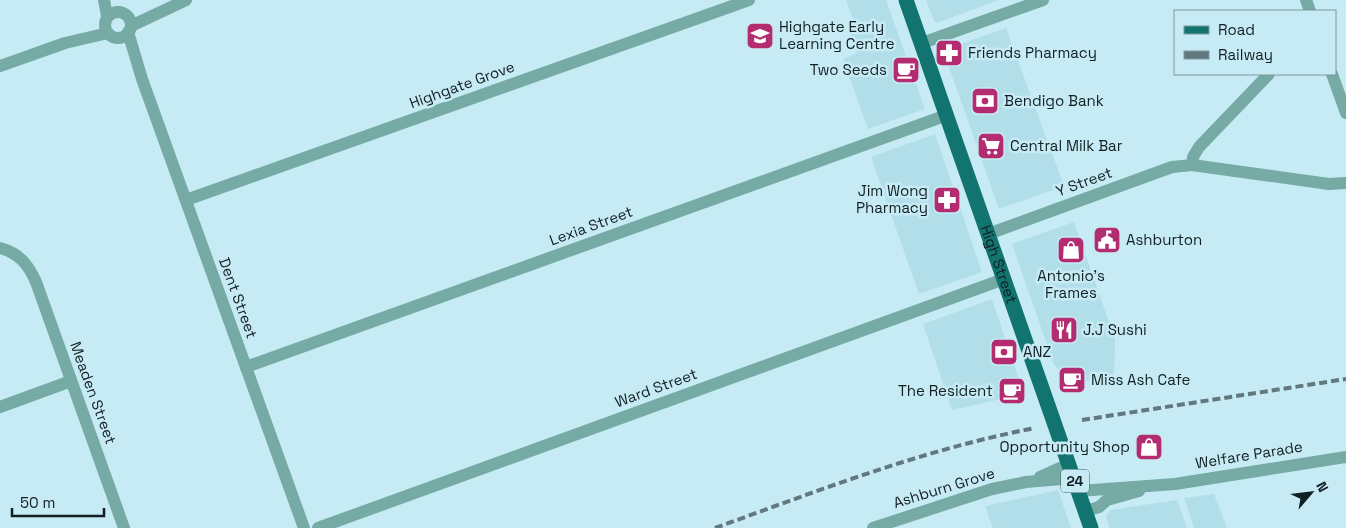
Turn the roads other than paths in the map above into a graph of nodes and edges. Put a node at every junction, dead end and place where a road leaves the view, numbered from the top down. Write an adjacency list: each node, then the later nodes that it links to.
1 (104, 0): 7 (street, Dent Street)
2 (112, 0): 7 (street, Dent Street)
3 (186, 0): 7 (street)
4 (749, 0): 18 (street, Highgate Grove)
5 (906, 0): 8 (main road, High Street / 24)
6 (1043, 0): 8 (street)
7 (118, 25): 9 (street); 18 (street, Dent Street)
8 (922, 43): 13 (main road, High Street / 24)
9 (0, 66)
10 (1267, 75): 14 (street)
11 (1332, 75): 12 (street)
12 (1345, 110)
13 (947, 115): 19 (main road, High Street / 24); 22 (street, Lexia Street)
14 (1192, 165): 16 (street, Y Street); 19 (street, Y Street)
15 (1346, 183): 16 (street, Y Street)
16 (1329, 184): 17 (street, Y Street)
17 (1346, 190)
18 (186, 200): 22 (street, Dent Street)
19 (988, 234): 21 (main road, High Street / 24)
20 (0, 248): 23 (street, Meaden Street)
21 (1004, 279): 26 (main road, High Street / 24); 31 (street, Ward Street)
22 (246, 367): 30 (street, Dent Street)
23 (71, 381): 24 (street); 29 (street, Meaden Street)
24 (0, 407)
25 (1345, 456): 27 (street, Welfare Parade)
26 (1074, 478): 27 (street, Welfare Parade); 28 (main road, High Street / 24); 32 (street, Ashburn Grove)
27 (1160, 485): 28 (street, Welfare Parade)
28 (1086, 511): 33 (main road, High Street / 24)
29 (123, 528)
30 (304, 528)
31 (318, 528)
32 (873, 528)
33 (1091, 528)

